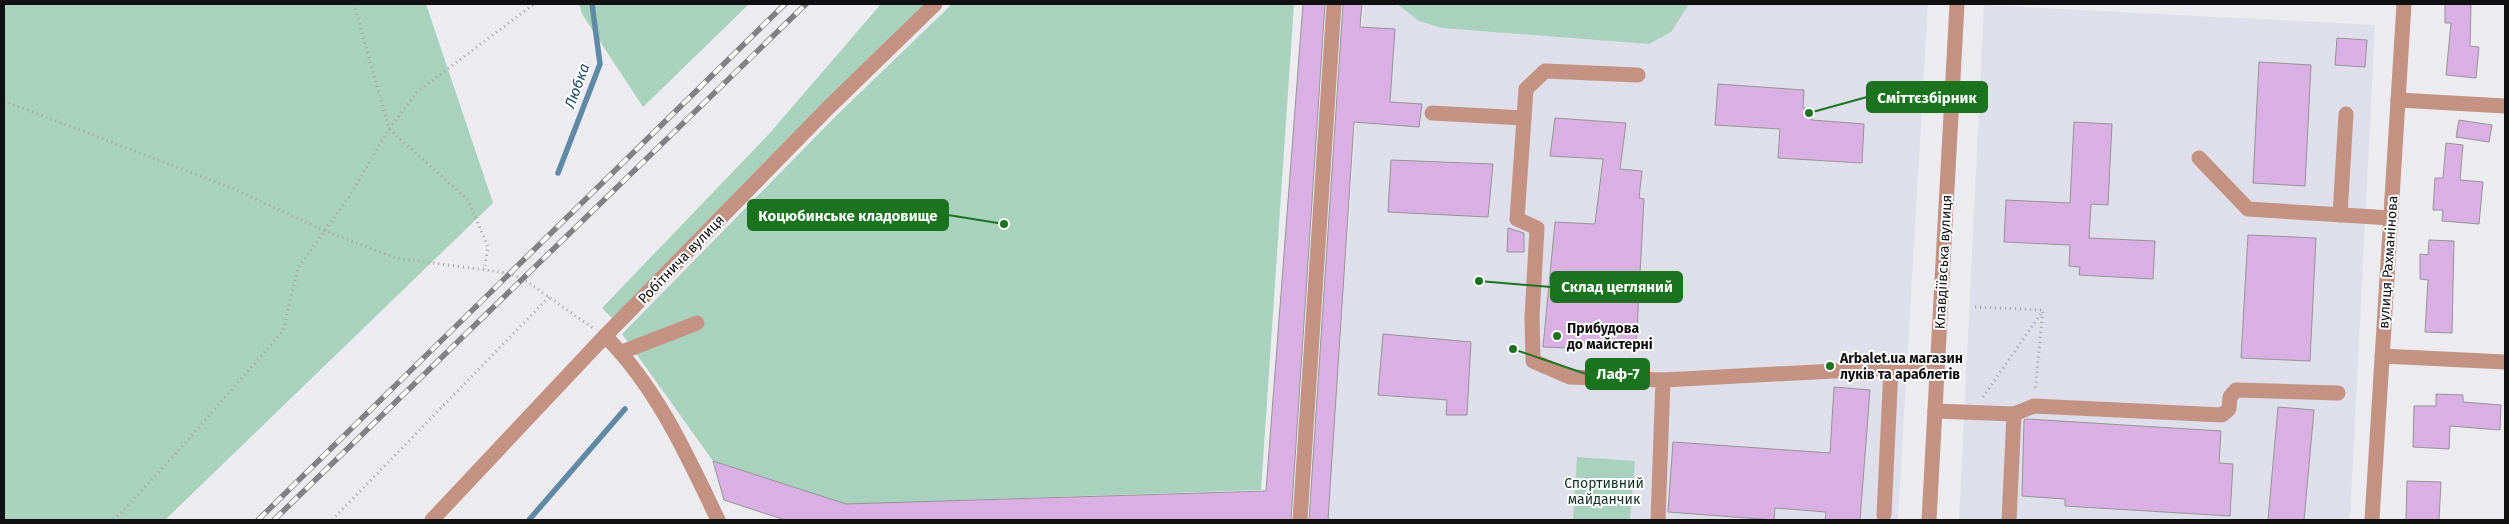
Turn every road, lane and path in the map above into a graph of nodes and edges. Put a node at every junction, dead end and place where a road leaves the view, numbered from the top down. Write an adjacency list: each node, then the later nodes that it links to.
1 (354, 4): 14 (path)
2 (534, 4): 14 (path)
3 (935, 4): 24 (street, Робітнича вулиця)
4 (1334, 4): 41 (street)
5 (1957, 4): 29 (street, Клавдіївська вулиця)
6 (2404, 4): 8 (street, вулиця Рахманінова)
7 (1638, 75): 13 (street)
8 (2398, 100): 10 (street); 17 (street, вулиця Рахманінова)
9 (4, 101): 18 (path)
10 (2505, 106)
11 (1432, 112): 13 (street)
12 (2346, 114): 16 (street)
13 (1524, 118): 30 (street)
14 (389, 129): 18 (path); 19 (path)
15 (2199, 158): 16 (street)
16 (2340, 215): 17 (street)
17 (2391, 218): 26 (street, вулиця Рахманінова)
18 (325, 231): 19 (path); 37 (path)
19 (484, 270): 20 (path)
20 (549, 297): 24 (path); 38 (path)
21 (1975, 307): 22 (path)
22 (2043, 310): 32 (path); 34 (path)
23 (697, 323): 25 (street)
24 (605, 336): 25 (street); 39 (street, Робітнича вулиця)
25 (622, 352): 40 (street)
26 (2382, 356): 27 (street); 45 (street, вулиця Рахманінова)
27 (2505, 362)
28 (1891, 368): 29 (street); 30 (street); 36 (street)
29 (1938, 372): 33 (street, Клавдіївська вулиця)
30 (1663, 380): 42 (street)
31 (2338, 393): 32 (street)
32 (2034, 406): 35 (street)
33 (1935, 411): 34 (street); 43 (street, Клавдіївська вулиця)
34 (1972, 412): 35 (street)
35 (2014, 414): 44 (street)
36 (1884, 515)
37 (114, 520)
38 (332, 520)
39 (432, 520)
40 (718, 520)
41 (1300, 520)
42 (1658, 520)
43 (1929, 520)
44 (2009, 520)
45 (2372, 520)

